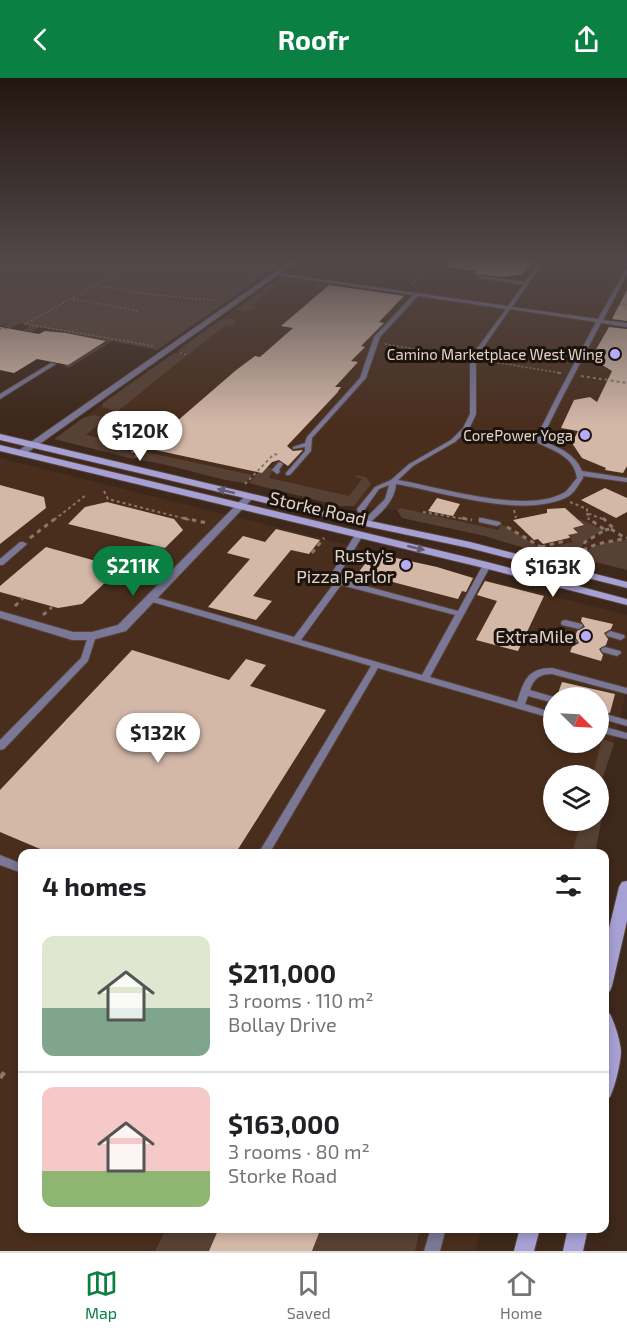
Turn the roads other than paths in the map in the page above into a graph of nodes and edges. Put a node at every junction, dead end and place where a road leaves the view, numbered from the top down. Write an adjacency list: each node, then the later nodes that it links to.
1 (214, 315): 12 (street)
2 (398, 315): 11 (lane)
3 (503, 315): 21 (lane)
4 (555, 315): 6 (lane)
5 (602, 315): 6 (lane)
6 (598, 321): 7 (lane); 16 (lane)
7 (627, 325)
8 (53, 364): 9 (lane)
9 (0, 397)
10 (0, 437): 12 (main road, Storke Road)
11 (308, 444): 13 (lane); 17 (lane)
12 (33, 445): 15 (street); 19 (main road, Storke Road)
13 (295, 448)
14 (2, 450): 15 (main road, Storke Road)
15 (21, 453): 18 (main road, Storke Road)
16 (580, 473): 20 (lane); 21 (lane)
17 (288, 474)
18 (120, 477): 19 (main road); 23 (main road, Storke Road)
19 (169, 477): 22 (main road, Storke Road, one-way to 19)
20 (627, 480)
21 (393, 481): 25 (lane); 25 (lane)
22 (249, 496): 23 (street); 25 (main road, Storke Road)
23 (240, 506): 27 (main road, Storke Road); 35 (street)
24 (478, 521): 26 (lane)
25 (365, 522): 27 (street); 29 (main road, Storke Road)
26 (500, 524)
27 (359, 535): 31 (main road, Storke Road, one-way to 31); 33 (lane)
28 (23, 544): 30 (lane)
29 (540, 561): 32 (main road); 34 (main road, Storke Road)
30 (0, 563)
31 (487, 565): 36 (main road, Storke Road); 38 (lane)
32 (627, 576)
33 (339, 582): 38 (lane); 45 (lane)
34 (627, 585)
35 (152, 598): 42 (street); 45 (lane)
36 (627, 602)
37 (0, 614): 42 (street)
38 (460, 614): 50 (lane)
39 (565, 623): 40 (lane)
40 (579, 626)
41 (610, 634): 43 (lane)
42 (92, 636): 60 (lane)
43 (621, 637)
44 (559, 639): 46 (lane)
45 (296, 641): 49 (lane)
46 (573, 642)
47 (605, 650): 48 (lane)
48 (617, 652)
49 (376, 664): 50 (lane); 61 (lane)
50 (425, 678): 54 (lane)
51 (627, 691): 52 (lane)
52 (525, 692): 53 (lane); 54 (lane)
53 (543, 697)
54 (520, 706): 55 (lane)
55 (543, 713)
56 (609, 717): 57 (lane)
57 (627, 723)
58 (609, 731): 59 (lane)
59 (627, 736)
60 (0, 746)
61 (266, 849)
62 (0, 860): 63 (lane)
63 (18, 867)
64 (627, 886): 65 (main road)
65 (609, 964)
66 (609, 1039): 67 (main road)
67 (609, 1066)
68 (437, 1233): 70 (lane)
69 (577, 1233): 71 (main road)
70 (432, 1251)
71 (573, 1251)

